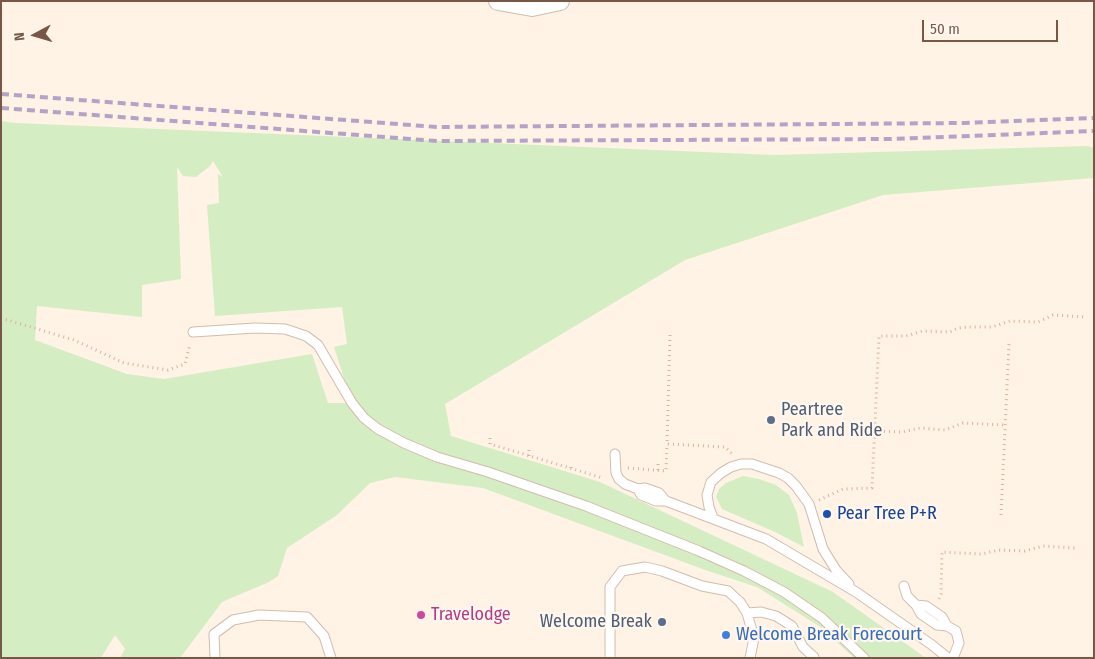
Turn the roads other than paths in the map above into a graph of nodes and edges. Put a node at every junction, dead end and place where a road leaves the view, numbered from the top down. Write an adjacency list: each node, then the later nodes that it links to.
1 (498, 1): 2 (street)
2 (560, 1)
3 (193, 332): 20 (lane)
4 (615, 454): 5 (lane)
5 (713, 518): 9 (lane); 9 (lane)
6 (702, 586): 8 (lane); 11 (lane); 17 (lane)
7 (904, 586): 10 (lane)
8 (691, 587)
9 (856, 592): 21 (lane)
10 (916, 605): 12 (lane); 12 (lane)
11 (747, 613): 13 (lane); 18 (lane)
12 (947, 626): 22 (lane)
13 (803, 647): 14 (lane); 19 (lane)
14 (814, 657)
15 (215, 658): 16 (lane)
16 (331, 658)
17 (610, 658)
18 (750, 658)
19 (802, 658)
20 (864, 658)
21 (948, 658)
22 (954, 658)

